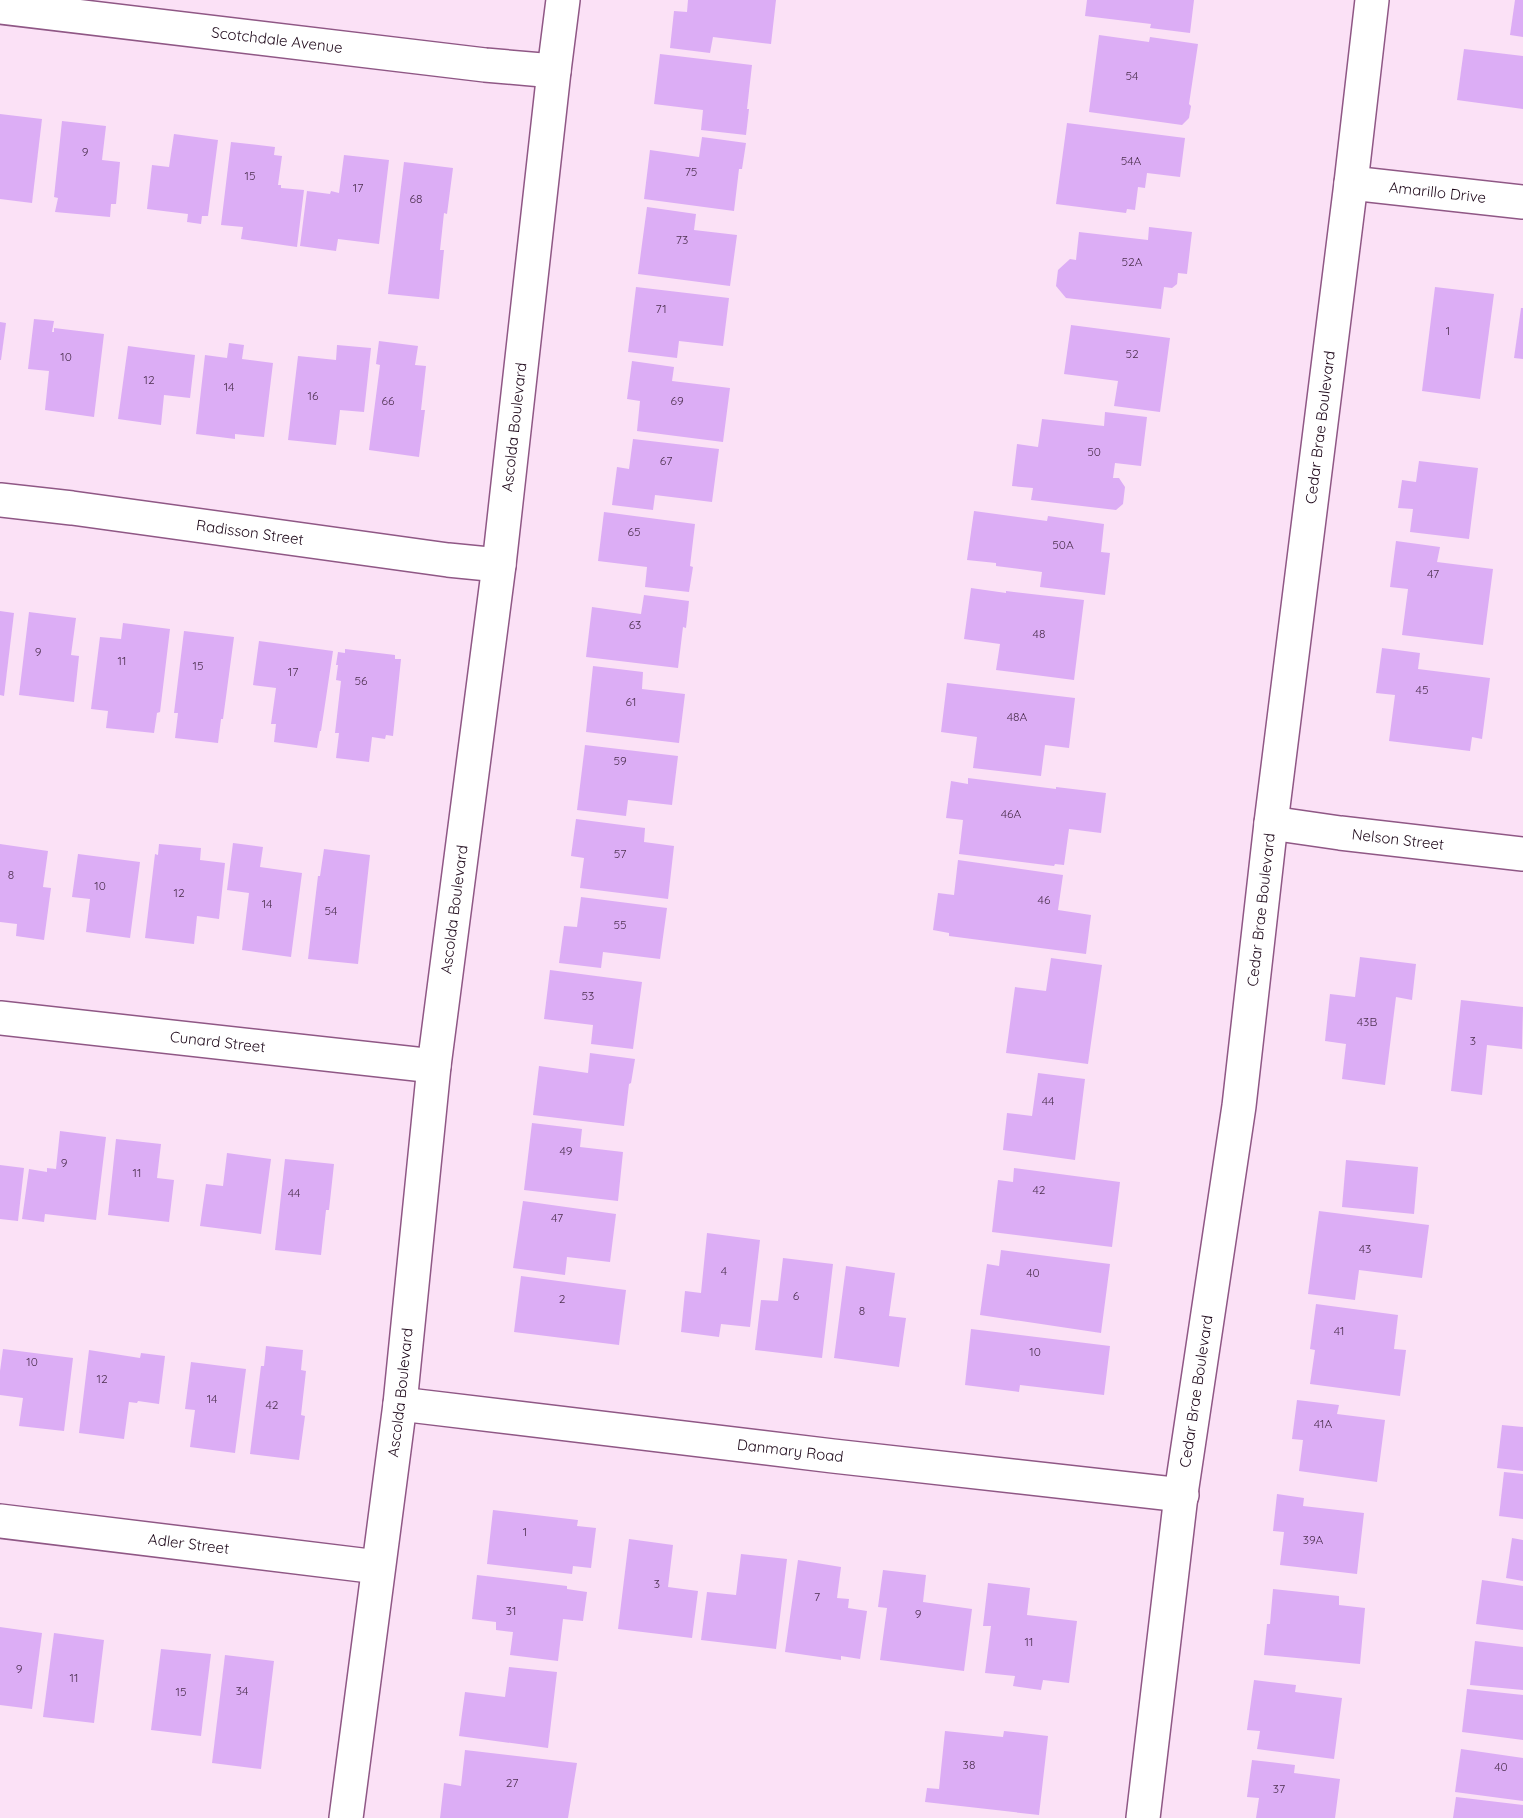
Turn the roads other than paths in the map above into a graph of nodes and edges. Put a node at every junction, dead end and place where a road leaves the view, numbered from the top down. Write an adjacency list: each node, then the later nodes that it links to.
1 (563, 0): 4 (street, Ascolda Boulevard)
2 (1372, 0): 5 (street, Cedar Brae Boulevard)
3 (0, 7): 4 (street, Scotchdale Avenue)
4 (554, 71): 8 (street, Ascolda Boulevard)
5 (1351, 183): 6 (street, Amarillo Drive); 9 (street, Cedar Brae Boulevard)
6 (1523, 202)
7 (0, 500): 8 (street, Radisson Street)
8 (499, 565): 12 (street, Ascolda Boulevard)
9 (1271, 823): 10 (street, Nelson Street); 14 (street, Cedar Brae Boulevard)
10 (1523, 854)
11 (0, 1018): 12 (street, Cunard Street)
12 (434, 1066): 13 (street, Ascolda Boulevard)
13 (400, 1404): 14 (street, Danmary Road); 16 (street, Ascolda Boulevard)
14 (1182, 1495): 18 (street, Cedar Brae Boulevard)
15 (0, 1521): 16 (street, Adler Street)
16 (378, 1567): 17 (street, Ascolda Boulevard)
17 (346, 1818)
18 (1143, 1818)

